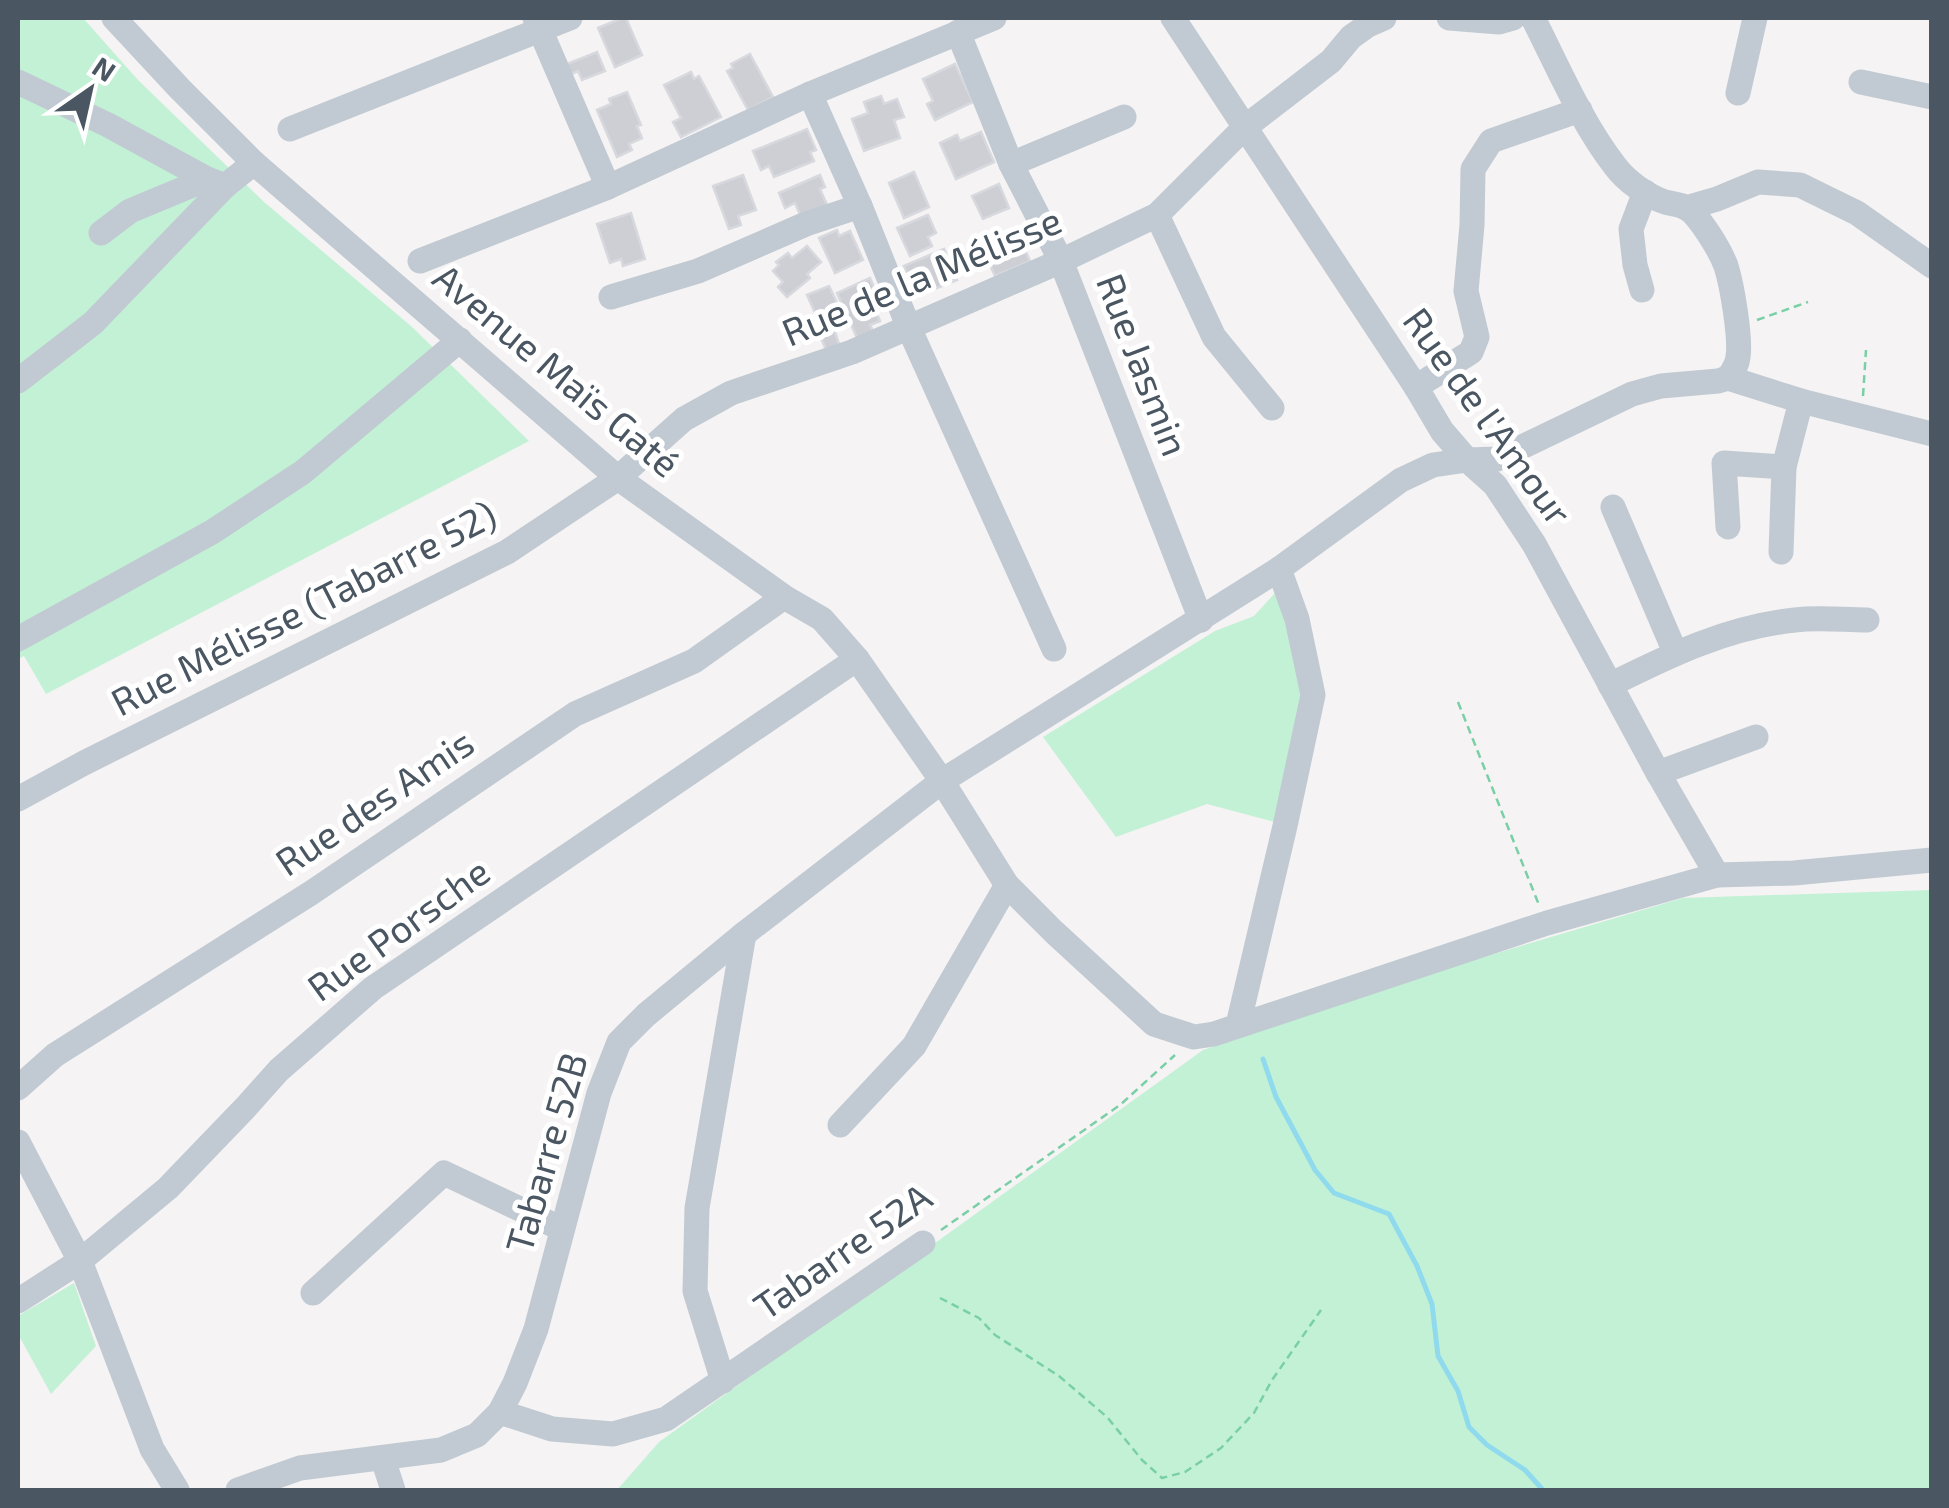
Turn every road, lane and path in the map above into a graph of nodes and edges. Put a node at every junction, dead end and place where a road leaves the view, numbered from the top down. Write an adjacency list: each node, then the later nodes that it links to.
1 (114, 18): 22 (street, Avenue Maïs Gaté)
2 (570, 18): 10 (street)
3 (994, 18): 12 (street)
4 (1172, 18): 20 (street, Rue de l'Amour)
5 (1384, 18): 11 (street, Rue de la Mélisse)
6 (1450, 18): 7 (street)
7 (1513, 18)
8 (1532, 18): 18 (street)
9 (1754, 18): 16 (street)
10 (538, 24): 21 (street); 25 (street)
11 (1343, 28): 20 (street, Rue de la Mélisse)
12 (958, 32): 15 (street); 23 (street, Rue Jasmin)
13 (18, 82): 24 (street)
14 (1861, 82): 17 (street)
15 (810, 94): 25 (street); 27 (street)
16 (1738, 94)
17 (1932, 97)
18 (1580, 110): 26 (street); 43 (street)
19 (1124, 118): 23 (street)
20 (1244, 128): 29 (street, Rue de la Mélisse); 43 (street, Rue de l'Amour)
21 (290, 129)
22 (254, 163): 24 (street); 39 (street, Avenue Maïs Gaté)
23 (1011, 164): 31 (street, Rue Jasmin)
24 (216, 183): 30 (street); 42 (street)
25 (608, 187): 32 (street)
26 (1645, 192): 28 (street); 34 (street)
27 (860, 206): 35 (street); 38 (street)
28 (1686, 208): 33 (street); 37 (street)
29 (1157, 215): 31 (street, Rue de la Mélisse); 45 (street)
30 (101, 232)
31 (1062, 261): 38 (street, Rue de la Mélisse); 56 (street, Rue Jasmin)
32 (420, 262)
33 (1932, 266)
34 (1642, 290)
35 (611, 296)
36 (1808, 302): 37 (path)
37 (1737, 327): 41 (street)
38 (909, 328): 50 (street, Rue de la Mélisse); 59 (street)
39 (460, 340): 50 (street, Avenue Maïs Gaté); 58 (street)
40 (1866, 350): 46 (path)
41 (1728, 378): 44 (street); 48 (street, Tabarre 52B)
42 (18, 381)
43 (1416, 388): 48 (street, Rue de l'Amour)
44 (1801, 401): 46 (street); 49 (street)
45 (1272, 408)
46 (1861, 417): 47 (street)
47 (1932, 434)
48 (1467, 460): 54 (street, Tabarre 52B); 62 (street, Rue de l'Amour)
49 (1784, 467): 52 (street); 53 (street)
50 (618, 478): 55 (street, Avenue Maïs Gaté); 67 (street, Rue Mélisse (Tabarre 52))
51 (1613, 507): 60 (street)
52 (1728, 527)
53 (1781, 552)
54 (1279, 569): 56 (street, Tabarre 52B); 73 (street)
55 (784, 597): 61 (street, Avenue Maïs Gaté); 75 (street, Rue des Amis)
56 (1201, 620): 66 (street, Tabarre 52B)
57 (1866, 620): 60 (street)
58 (18, 638)
59 (1054, 650)
60 (1675, 652): 62 (street)
61 (857, 659): 66 (street, Avenue Maïs Gaté); 80 (street, Rue Porsche)
62 (1610, 685): 65 (street, Rue de l'Amour)
63 (1458, 702): 71 (path)
64 (1756, 737): 65 (street)
65 (1658, 773): 69 (street, Rue de l'Amour)
66 (942, 782): 70 (street, Avenue Maïs Gaté); 72 (street, Tabarre 52B)
67 (18, 799)
68 (1932, 860): 69 (street)
69 (1717, 874): 71 (street)
70 (1008, 886): 74 (street, Avenue Maïs Gaté); 76 (street)
71 (1547, 923): 73 (street)
72 (744, 934): 78 (street, Tabarre 52B); 85 (street)
73 (1238, 1025): 74 (street)
74 (1194, 1037): 79 (path, Tabarre 52A)
75 (18, 1088)
76 (840, 1125)
77 (18, 1142): 80 (street)
78 (562, 1229): 81 (street); 86 (street, Tabarre 52B)
79 (923, 1243): 85 (street, Tabarre 52A)
80 (80, 1261): 83 (street, Rue Porsche); 88 (street)
81 (312, 1293)
82 (940, 1298): 84 (path)
83 (18, 1301)
84 (1321, 1310)
85 (724, 1381): 86 (street, Tabarre 52A)
86 (500, 1412): 87 (street, Tabarre 52B)
87 (383, 1459): 89 (street, Tabarre 52B); 90 (street)
88 (176, 1490)
89 (238, 1490)
90 (393, 1490)

